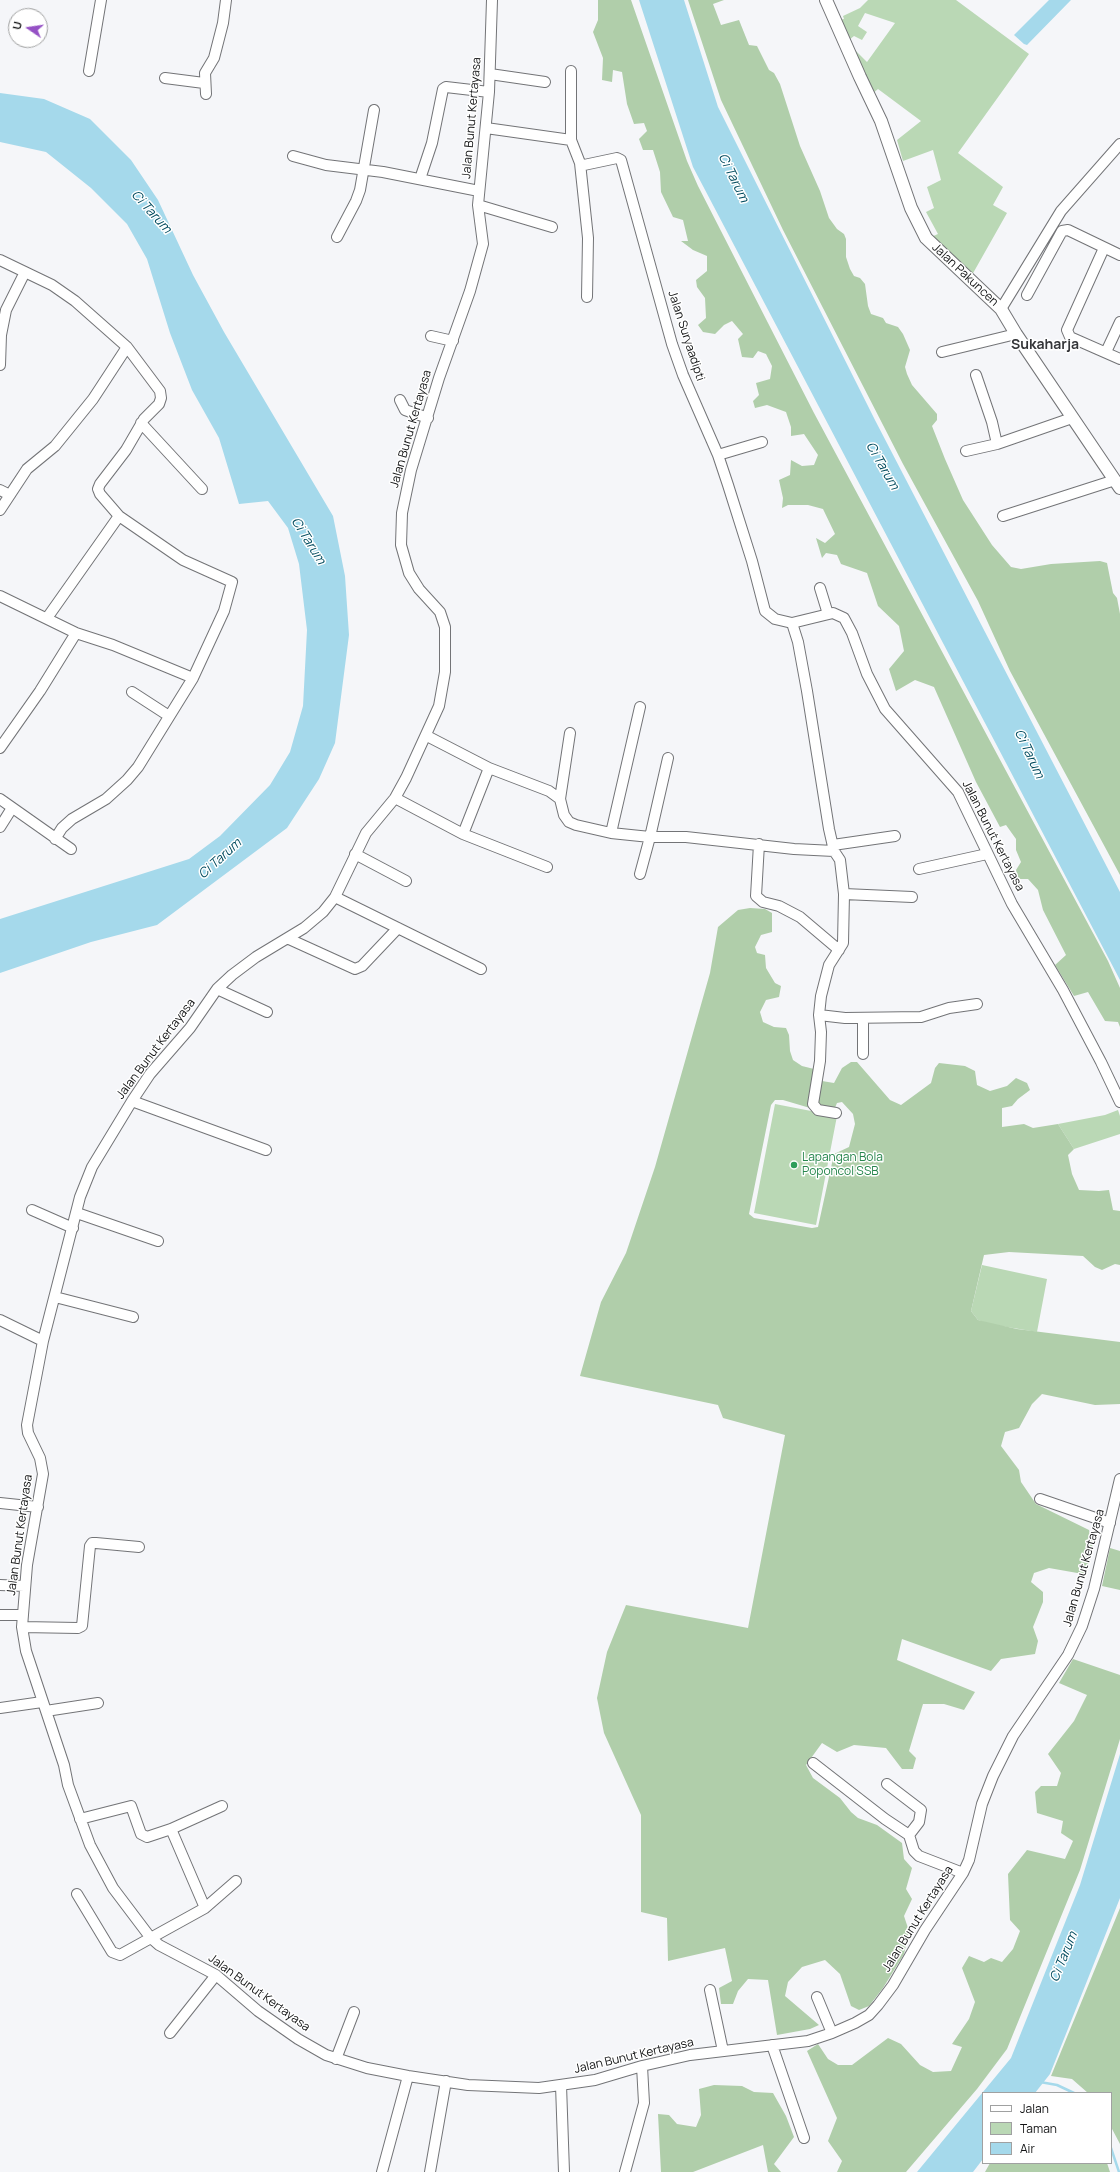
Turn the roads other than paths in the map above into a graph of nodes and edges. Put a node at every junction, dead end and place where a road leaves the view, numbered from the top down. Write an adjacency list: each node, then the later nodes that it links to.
1 (101, 0): 5 (street)
2 (226, 0): 10 (street)
3 (492, 0): 7 (street, Jalan Bunut Kertayasa)
4 (826, 0): 31 (street, Jalan Pakuncen)
5 (89, 71)
6 (571, 71): 15 (street)
7 (490, 74): 9 (street); 11 (street, Jalan Bunut Kertayasa)
8 (165, 78): 10 (street)
9 (545, 82)
10 (204, 83): 12 (street)
11 (489, 92): 14 (street, Jalan Bunut Kertayasa); 20 (street)
12 (206, 94)
13 (374, 110): 19 (street)
14 (486, 128): 15 (street); 21 (street, Jalan Bunut Kertayasa)
15 (571, 140): 18 (street)
16 (1120, 144): 31 (street)
17 (293, 156): 19 (street)
18 (580, 163): 30 (street); 49 (street, Jalan Suryaadipti)
19 (362, 170): 20 (street); 24 (street)
20 (420, 179): 21 (street)
21 (479, 191): 22 (street, Jalan Bunut Kertayasa)
22 (478, 206): 23 (street); 35 (street, Jalan Bunut Kertayasa)
23 (552, 227)
24 (337, 237)
25 (1104, 248): 26 (street); 29 (street); 38 (street)
26 (1120, 255)
27 (0, 260): 28 (street)
28 (26, 272): 36 (street); 40 (street)
29 (1027, 295)
30 (587, 297)
31 (1001, 309): 33 (street, Jalan Pakuncen)
32 (1120, 322): 38 (street)
33 (1016, 334): 37 (street); 44 (street, Jalan Pakuncen)
34 (431, 336): 35 (street)
35 (453, 341): 43 (street, Jalan Bunut Kertayasa)
36 (127, 347): 45 (street); 53 (street)
37 (942, 352)
38 (1106, 352): 39 (street)
39 (1120, 359)
40 (0, 365)
41 (976, 375): 47 (street)
42 (400, 400): 43 (street)
43 (428, 418): 68 (street, Jalan Bunut Kertayasa)
44 (1072, 418): 47 (street); 50 (street, Jalan Pakuncen)
45 (141, 423): 51 (street); 55 (street)
46 (762, 442): 49 (street)
47 (997, 444): 48 (street)
48 (966, 451)
49 (718, 454): 61 (street, Jalan Suryaadipti)
50 (1117, 484): 56 (street)
51 (202, 489)
52 (0, 490): 53 (street)
53 (10, 495): 54 (street)
54 (0, 510)
55 (120, 516): 60 (street); 63 (street)
56 (1003, 516)
57 (820, 588): 59 (street)
58 (0, 596): 60 (street)
59 (828, 614): 61 (street); 86 (street, Jalan Bunut Kertayasa)
60 (47, 618): 62 (street)
61 (792, 623): 83 (street)
62 (76, 633): 63 (street); 69 (street)
63 (193, 678): 66 (street)
64 (132, 692): 66 (street)
65 (640, 707): 77 (street)
66 (169, 716): 81 (street)
67 (570, 732): 74 (street)
68 (427, 736): 71 (street); 72 (street, Jalan Bunut Kertayasa)
69 (0, 748)
70 (668, 758): 80 (street)
71 (489, 768): 74 (street); 78 (street)
72 (395, 798): 78 (street); 85 (street, Jalan Bunut Kertayasa)
73 (0, 799): 75 (street)
74 (560, 799): 77 (street)
75 (12, 808): 76 (street); 81 (street)
76 (0, 827)
77 (611, 833): 80 (street)
78 (463, 834): 87 (street)
79 (895, 836): 83 (street)
80 (650, 837): 82 (street); 89 (street)
81 (55, 839): 84 (street)
82 (759, 844): 83 (street); 96 (street)
83 (834, 848): 91 (street)
84 (71, 849)
85 (355, 854): 90 (street); 92 (street, Jalan Bunut Kertayasa)
86 (987, 854): 88 (street); 105 (street, Jalan Bunut Kertayasa)
87 (547, 867)
88 (920, 869)
89 (640, 874)
90 (406, 881)
91 (844, 894): 93 (street); 96 (street)
92 (335, 897): 94 (street); 95 (street, Jalan Bunut Kertayasa)
93 (912, 897)
94 (398, 928): 95 (street); 97 (street)
95 (289, 939): 98 (street, Jalan Bunut Kertayasa)
96 (839, 950): 101 (street)
97 (481, 969)
98 (216, 989): 100 (street); 104 (street, Jalan Bunut Kertayasa)
99 (977, 1004): 102 (street)
100 (267, 1012)
101 (819, 1015): 102 (street); 106 (street)
102 (863, 1018): 103 (street)
103 (863, 1054)
104 (132, 1101): 107 (street); 109 (street, Jalan Bunut Kertayasa)
105 (1120, 1102)
106 (836, 1114)
107 (266, 1150)
108 (32, 1210): 110 (street)
109 (77, 1213): 110 (street, Jalan Bunut Kertayasa); 111 (street)
110 (73, 1228): 112 (street, Jalan Bunut Kertayasa)
111 (158, 1241)
112 (55, 1297): 113 (street); 115 (street, Jalan Bunut Kertayasa)
113 (133, 1317)
114 (0, 1320): 115 (street)
115 (43, 1341): 119 (street, Jalan Bunut Kertayasa)
116 (1120, 1479): 120 (street, Jalan Bunut Kertayasa)
117 (1040, 1499): 120 (street)
118 (0, 1503): 119 (street)
119 (38, 1507): 123 (street, Jalan Bunut Kertayasa)
120 (1110, 1523): 136 (street, Jalan Bunut Kertayasa)
121 (139, 1547): 126 (street)
122 (0, 1585): 123 (street)
123 (24, 1586): 125 (street, Jalan Bunut Kertayasa)
124 (0, 1615): 125 (street)
125 (23, 1615): 126 (street, Jalan Bunut Kertayasa)
126 (22, 1627): 128 (street, Jalan Bunut Kertayasa)
127 (98, 1703): 128 (street)
128 (44, 1706): 129 (street); 133 (street, Jalan Bunut Kertayasa)
129 (0, 1708)
130 (813, 1763): 135 (street)
131 (886, 1784): 135 (street)
132 (222, 1806): 134 (street)
133 (80, 1819): 134 (street); 140 (street, Jalan Bunut Kertayasa)
134 (171, 1829): 139 (street)
135 (909, 1835): 136 (street)
136 (963, 1872): 146 (street, Jalan Bunut Kertayasa)
137 (236, 1881): 139 (street)
138 (77, 1894): 140 (street)
139 (204, 1908): 140 (street)
140 (150, 1937): 141 (street, Jalan Bunut Kertayasa)
141 (216, 1975): 145 (street); 149 (street, Jalan Bunut Kertayasa)
142 (710, 1990): 148 (street)
143 (817, 1997): 146 (street)
144 (354, 2012): 149 (street)
145 (170, 2033)
146 (832, 2033): 147 (street, Jalan Bunut Kertayasa)
147 (772, 2045): 148 (street, Jalan Bunut Kertayasa); 154 (street)
148 (723, 2051): 150 (street, Jalan Bunut Kertayasa)
149 (336, 2059): 151 (street, Jalan Bunut Kertayasa)
150 (642, 2066): 153 (street, Jalan Bunut Kertayasa); 158 (street)
151 (408, 2076): 152 (street, Jalan Bunut Kertayasa); 155 (street)
152 (446, 2081): 153 (street, Jalan Bunut Kertayasa); 156 (street)
153 (561, 2085): 157 (street)
154 (804, 2138)
155 (382, 2172)
156 (430, 2172)
157 (564, 2172)
158 (625, 2172)

